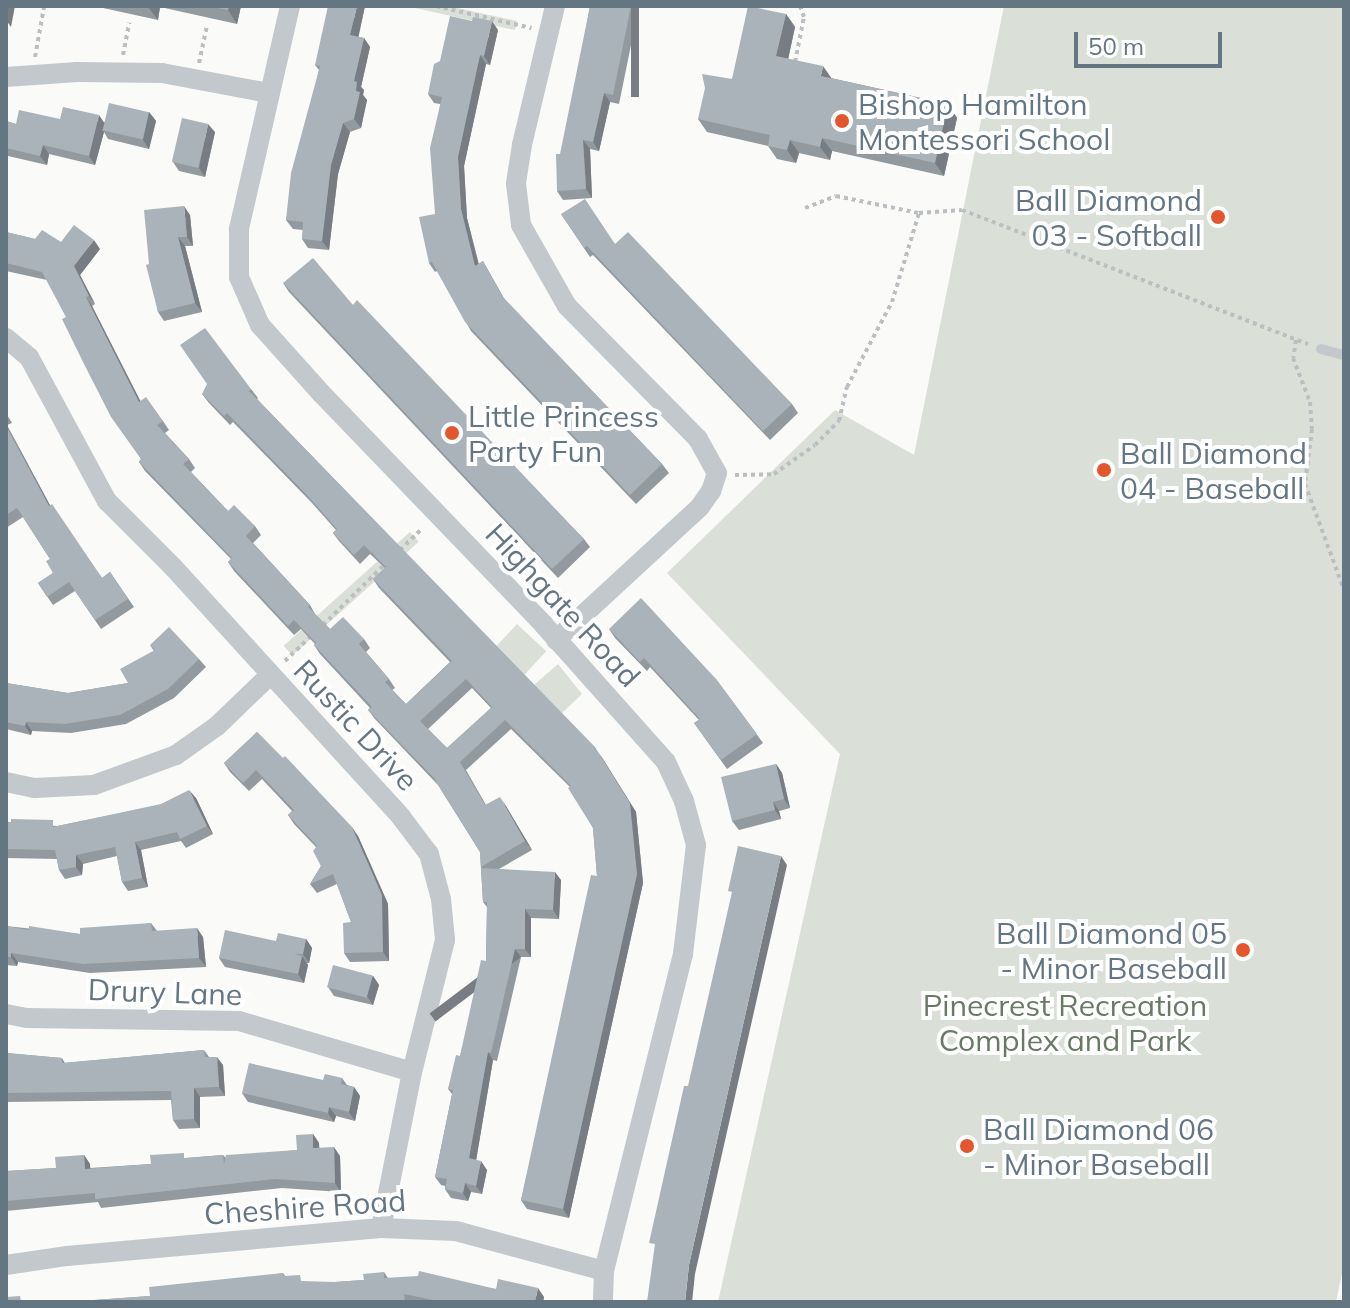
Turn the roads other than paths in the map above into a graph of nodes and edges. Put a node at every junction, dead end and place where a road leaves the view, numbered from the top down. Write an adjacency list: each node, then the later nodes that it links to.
1 (290, 6): 4 (street, Highgate Road)
2 (555, 6): 8 (street)
3 (6, 77): 4 (street)
4 (269, 93): 8 (street, Highgate Road)
5 (6, 338): 9 (street, Rustic Drive)
6 (1321, 349): 7 (lane)
7 (1344, 355)
8 (556, 640): 15 (street, Highgate Road)
9 (269, 676): 10 (street); 12 (street, Rustic Drive)
10 (6, 782)
11 (6, 1014): 12 (street, Drury Lane)
12 (412, 1072): 13 (street, Rustic Drive)
13 (381, 1228): 14 (street, Cheshire Road); 15 (street, Cheshire Road)
14 (6, 1265)
15 (604, 1271): 16 (street, Highgate Road)
16 (603, 1302)

